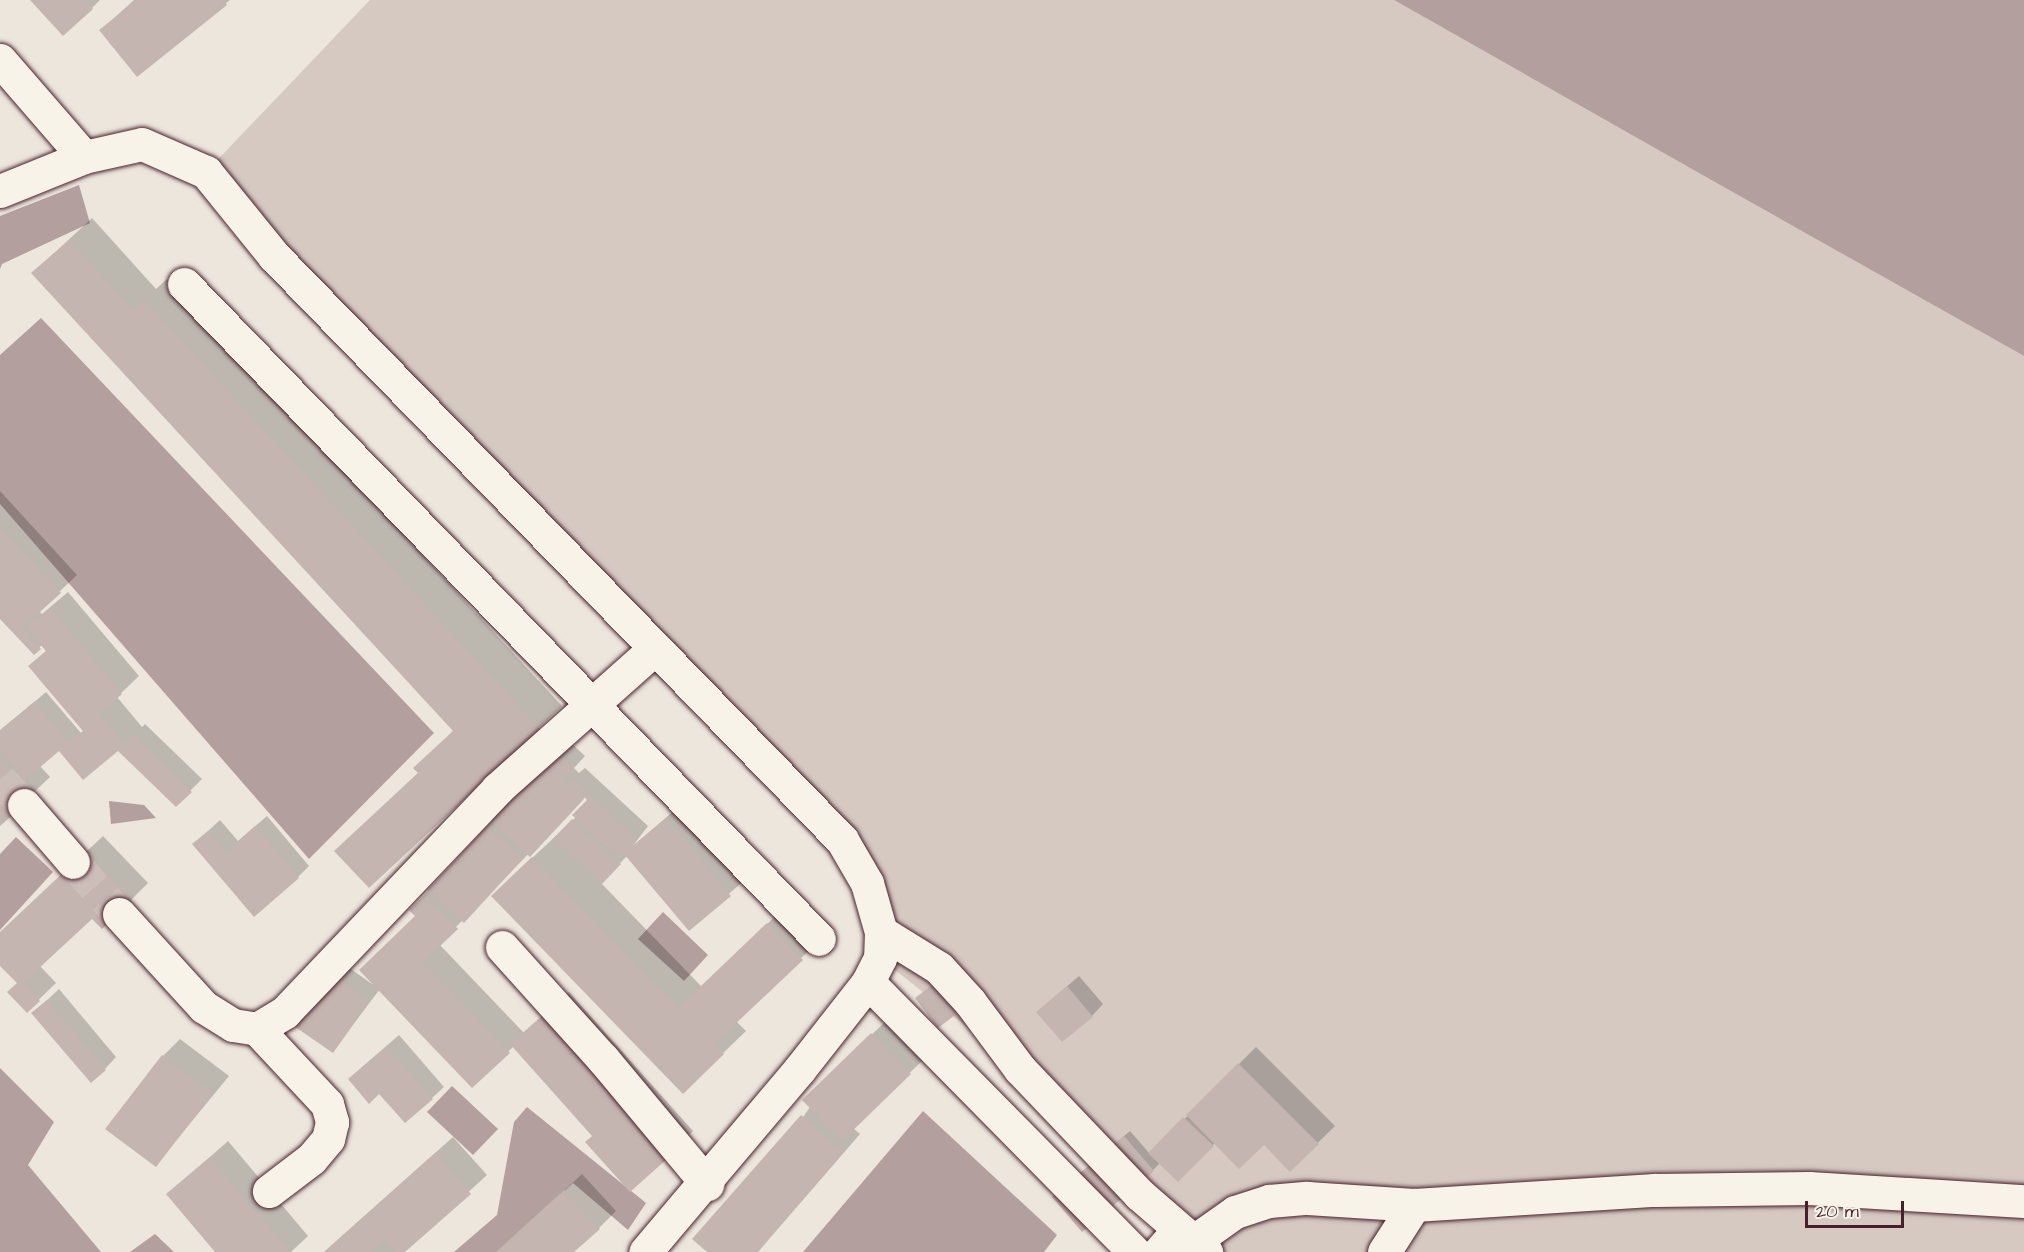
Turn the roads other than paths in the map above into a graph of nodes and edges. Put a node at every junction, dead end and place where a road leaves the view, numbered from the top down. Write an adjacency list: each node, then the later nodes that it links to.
1 (0, 60): 2 (street)
2 (84, 157): 3 (street); 5 (street)
3 (3, 184)
4 (184, 284): 6 (street)
5 (654, 649): 6 (street); 10 (street)
6 (589, 704): 11 (street); 14 (street)
7 (24, 805): 8 (street)
8 (73, 862)
9 (119, 914): 14 (street)
10 (881, 932): 13 (street); 19 (street)
11 (819, 939)
12 (502, 946): 15 (street)
13 (868, 982): 15 (street); 21 (street)
14 (257, 1029): 16 (street)
15 (707, 1184): 20 (street)
16 (269, 1191)
17 (2024, 1200): 18 (street)
18 (1414, 1205): 19 (street); 22 (street)
19 (1184, 1244)
20 (645, 1252)
21 (1134, 1252)
22 (1384, 1252)

